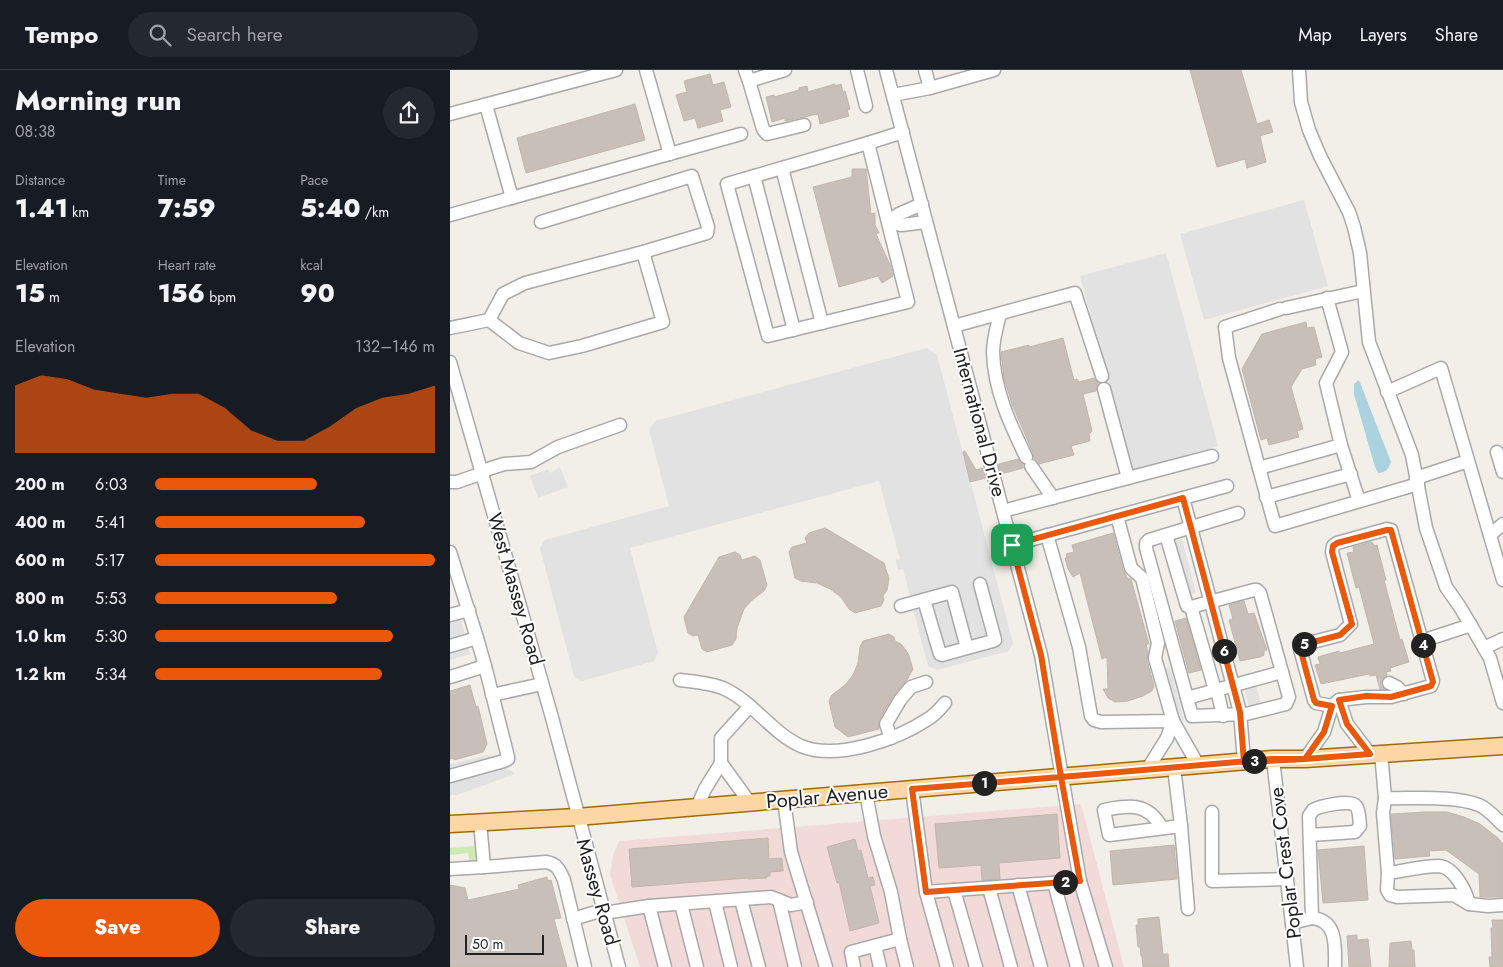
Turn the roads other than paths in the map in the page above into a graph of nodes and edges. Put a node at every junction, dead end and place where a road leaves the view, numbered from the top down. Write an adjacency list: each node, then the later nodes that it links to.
1 (616, 70): 12 (street)
2 (646, 70): 19 (street)
3 (785, 70): 9 (street)
4 (857, 70): 13 (street)
5 (886, 70): 11 (street, International Drive)
6 (925, 70): 10 (street)
7 (994, 70): 10 (street)
8 (1299, 70): 29 (street)
9 (747, 75): 15 (street)
10 (930, 88): 11 (street)
11 (893, 95): 16 (street, International Drive)
12 (486, 105): 14 (street); 22 (street)
13 (866, 106)
14 (450, 114)
15 (804, 125)
16 (903, 132): 18 (street); 23 (street, International Drive)
17 (741, 134): 19 (street)
18 (868, 143): 20 (street); 25 (street)
19 (670, 154): 22 (street)
20 (782, 168): 21 (street); 33 (street)
21 (754, 176): 36 (street); 36 (street)
22 (512, 198): 24 (street)
23 (922, 204): 25 (street); 27 (street, International Drive)
24 (450, 215)
25 (888, 221): 27 (street); 33 (street)
26 (542, 222): 28 (street)
27 (926, 222): 34 (street, International Drive)
28 (644, 252): 32 (street); 32 (street)
29 (1363, 291): 30 (street); 38 (street)
30 (1327, 298): 40 (street); 44 (street)
31 (1000, 314): 34 (street); 48 (street); 53 (street)
32 (490, 320): 35 (street)
33 (822, 323): 36 (street)
34 (954, 326): 56 (street, International Drive)
35 (450, 328)
36 (794, 330)
37 (450, 362): 45 (street, West Massey Road)
38 (1387, 392): 43 (street); 49 (street)
39 (620, 425): 45 (street)
40 (1341, 445): 44 (street); 47 (street)
41 (1497, 452): 46 (street)
42 (1212, 456): 48 (street)
43 (1468, 461): 49 (street); 63 (street)
44 (1259, 468): 52 (street)
45 (483, 472): 50 (street); 87 (street, West Massey Road)
46 (1503, 472)
47 (1351, 474): 52 (street); 55 (street)
48 (1128, 478): 53 (street)
49 (1417, 481): 55 (street); 74 (street)
50 (450, 482)
51 (1227, 486): 54 (street)
52 (1266, 497): 55 (street)
53 (1054, 498): 56 (street)
54 (1183, 498): 58 (street); 60 (street)
55 (1359, 501)
56 (1003, 512): 64 (street, International Drive)
57 (1238, 513): 60 (street)
58 (1117, 516): 62 (street); 100 (street)
59 (1503, 524): 63 (street)
60 (1191, 528): 61 (street); 69 (street)
61 (1166, 535): 71 (street); 93 (street)
62 (1047, 536): 64 (street); 100 (street)
63 (1490, 536): 66 (street)
64 (1012, 545): 112 (street, International Drive)
65 (450, 552): 72 (street)
66 (1503, 580)
67 (980, 584): 79 (street)
68 (924, 600): 70 (street); 79 (street); 79 (street)
69 (1210, 602): 71 (street); 83 (street); 88 (street)
70 (901, 606)
71 (1191, 607): 89 (street)
72 (469, 610): 73 (street); 75 (street)
73 (450, 615)
74 (1471, 625): 77 (street); 80 (street)
75 (477, 638): 78 (street); 81 (street)
76 (1503, 640): 80 (street)
77 (1422, 641): 90 (street); 95 (street)
78 (450, 646)
79 (967, 648)
80 (1484, 648): 82 (street)
81 (485, 666): 84 (street); 91 (street)
82 (1498, 669): 96 (street)
83 (1282, 672): 88 (street); 98 (street)
84 (450, 677)
85 (680, 680): 97 (street)
86 (926, 682): 101 (street)
87 (542, 684): 91 (street); 120 (street, West Massey Road)
88 (1233, 686): 89 (street); 98 (street)
89 (1216, 690): 93 (street); 99 (street)
90 (1404, 694): 92 (street); 92 (street)
91 (492, 695): 111 (street)
92 (1366, 696): 95 (street)
93 (1187, 698): 99 (street)
94 (945, 703): 101 (street)
95 (1335, 703): 103 (street); 105 (street)
96 (1503, 703)
97 (750, 706): 101 (street); 107 (street)
98 (1240, 715): 99 (street); 106 (street)
99 (1223, 716)
100 (1173, 721): 108 (street); 110 (street)
101 (891, 738)
102 (1503, 746): 103 (main road, Poplar Avenue)
103 (1375, 753): 105 (main road, Poplar Avenue); 115 (street)
104 (1273, 759): 105 (main road, Poplar Avenue); 106 (main road, Poplar Avenue); 130 (street, Poplar Crest Cove)
105 (1305, 759)
106 (1244, 762): 108 (main road, Poplar Avenue)
107 (721, 763): 117 (street); 118 (street)
108 (1198, 765): 109 (main road, Poplar Avenue)
109 (1174, 767): 110 (main road, Poplar Avenue); 125 (street)
110 (1147, 770): 112 (main road, Poplar Avenue)
111 (450, 776)
112 (1061, 777): 113 (main road, Poplar Avenue); 131 (street, International Drive)
113 (912, 789): 114 (main road, Poplar Avenue); 136 (street)
114 (866, 793): 116 (main road, Poplar Avenue); 150 (street)
115 (1385, 798): 124 (street); 129 (street)
116 (784, 800): 117 (main road, Poplar Avenue); 140 (street)
117 (750, 803): 118 (main road, Poplar Avenue)
118 (697, 807): 120 (main road, Poplar Avenue)
119 (1212, 812): 130 (street)
120 (577, 817): 121 (main road, Poplar Avenue); 146 (street, Massey Road)
121 (480, 822): 122 (main road, Poplar Avenue); 127 (street)
122 (450, 824)
123 (1161, 825): 123 (street); 125 (street)
124 (1503, 825)
125 (1181, 826): 145 (street)
126 (1310, 835): 147 (street)
127 (484, 867): 128 (street); 148 (street)
128 (450, 869)
129 (1388, 872): 142 (street); 142 (street)
130 (1286, 879): 149 (street, Poplar Crest Cove)
131 (1080, 881): 132 (street); 168 (street, International Drive)
132 (1054, 883): 133 (street); 167 (street)
133 (1018, 885): 134 (street); 166 (street)
134 (989, 888): 135 (street); 165 (street)
135 (954, 890): 136 (street); 164 (street)
136 (926, 892): 163 (street)
137 (741, 900): 138 (street); 139 (street); 157 (street)
138 (779, 900): 140 (street); 158 (street)
139 (715, 902): 141 (street); 156 (street)
140 (806, 902): 159 (street)
141 (681, 904): 144 (street); 155 (street)
142 (1469, 904): 143 (street)
143 (1503, 905)
144 (649, 906): 146 (street); 154 (street)
145 (1188, 909)
146 (604, 912): 148 (street); 153 (street, Massey Road)
147 (1312, 918): 149 (street); 170 (street)
148 (573, 919): 152 (street)
149 (1292, 923): 169 (street, Poplar Crest Cove)
150 (900, 939): 151 (street); 162 (street)
151 (875, 946): 160 (street); 161 (street)
152 (585, 967)
153 (619, 967)
154 (665, 967)
155 (697, 967)
156 (731, 967)
157 (759, 967)
158 (795, 967)
159 (826, 967)
160 (854, 967)
161 (880, 967)
162 (907, 967)
163 (947, 967)
164 (976, 967)
165 (1011, 967)
166 (1041, 967)
167 (1077, 967)
168 (1106, 967)
169 (1297, 967)
170 (1335, 967)

